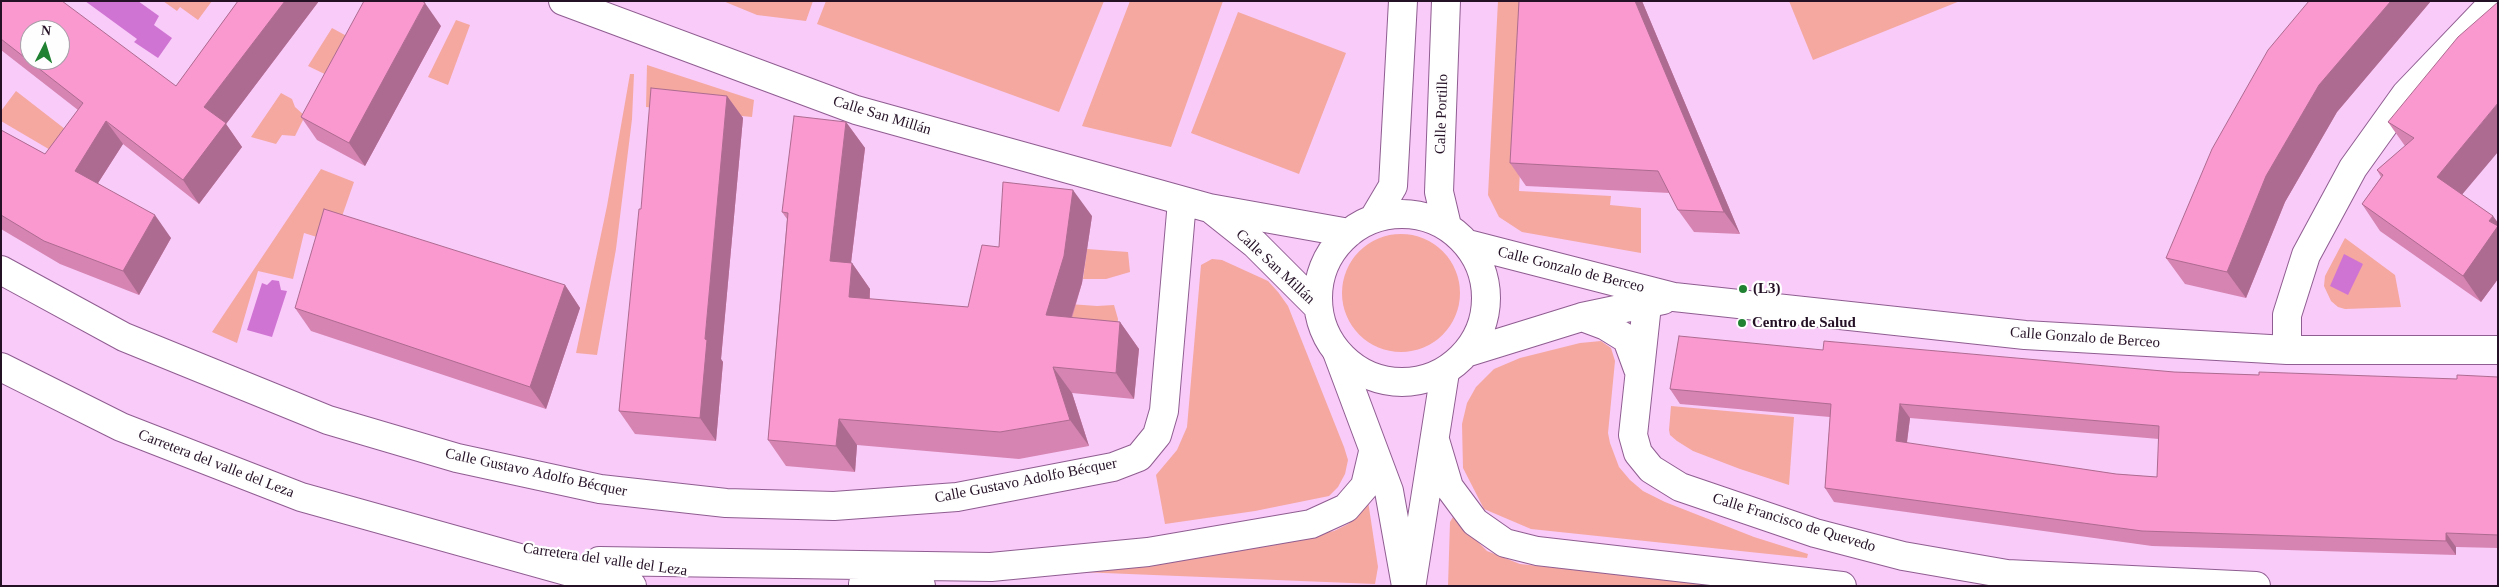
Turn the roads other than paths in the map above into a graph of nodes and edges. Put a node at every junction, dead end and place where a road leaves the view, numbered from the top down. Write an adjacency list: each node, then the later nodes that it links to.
1 (563, 1): 5 (street, Calle San Millán)
2 (1403, 1): 7 (street)
3 (1446, 1): 8 (street, Calle Portillo)
4 (2495, 1): 16 (street)
5 (1182, 201): 6 (street, Calle San Millán); 11 (street, Calle Gustavo Adolfo Bécquer)
6 (1209, 208): 9 (street, Calle San Millán); 14 (street, Calle San Millán)
7 (1374, 218): 8 (street); 9 (street)
8 (1447, 226): 10 (street)
9 (1349, 233): 14 (street)
10 (1468, 244): 12 (street, Calle Gonzalo de Berceo); 19 (street)
11 (1, 270)
12 (1674, 296): 13 (street, Calle Gonzalo de Berceo); 16 (street, Calle Gonzalo de Berceo)
13 (1647, 305): 15 (street, Calle Gonzalo de Berceo); 21 (street, Calle Francisco de Quevedo)
14 (1318, 307): 18 (street)
15 (1582, 317): 19 (street, Calle Gonzalo de Berceo); 21 (street, Calle Francisco de Quevedo)
16 (2287, 350): 17 (street, Calle Gonzalo de Berceo)
17 (2498, 350)
18 (1337, 352): 22 (street); 24 (street)
19 (1469, 352): 22 (street)
20 (1, 367): 25 (street, Carretera del valle del Leza)
21 (1638, 369): 32 (street, Calle Francisco de Quevedo)
22 (1445, 372): 23 (street)
23 (1435, 440): 30 (street); 31 (street)
24 (1373, 452): 26 (street); 29 (street)
25 (440, 536): 26 (street, Carretera del valle del Leza); 27 (street, Carretera del valle del Leza)
26 (599, 561): 28 (street, Carretera del valle del Leza)
27 (632, 586)
28 (921, 586)
29 (1406, 586)
30 (1412, 586)
31 (1842, 586)
32 (2256, 586)

